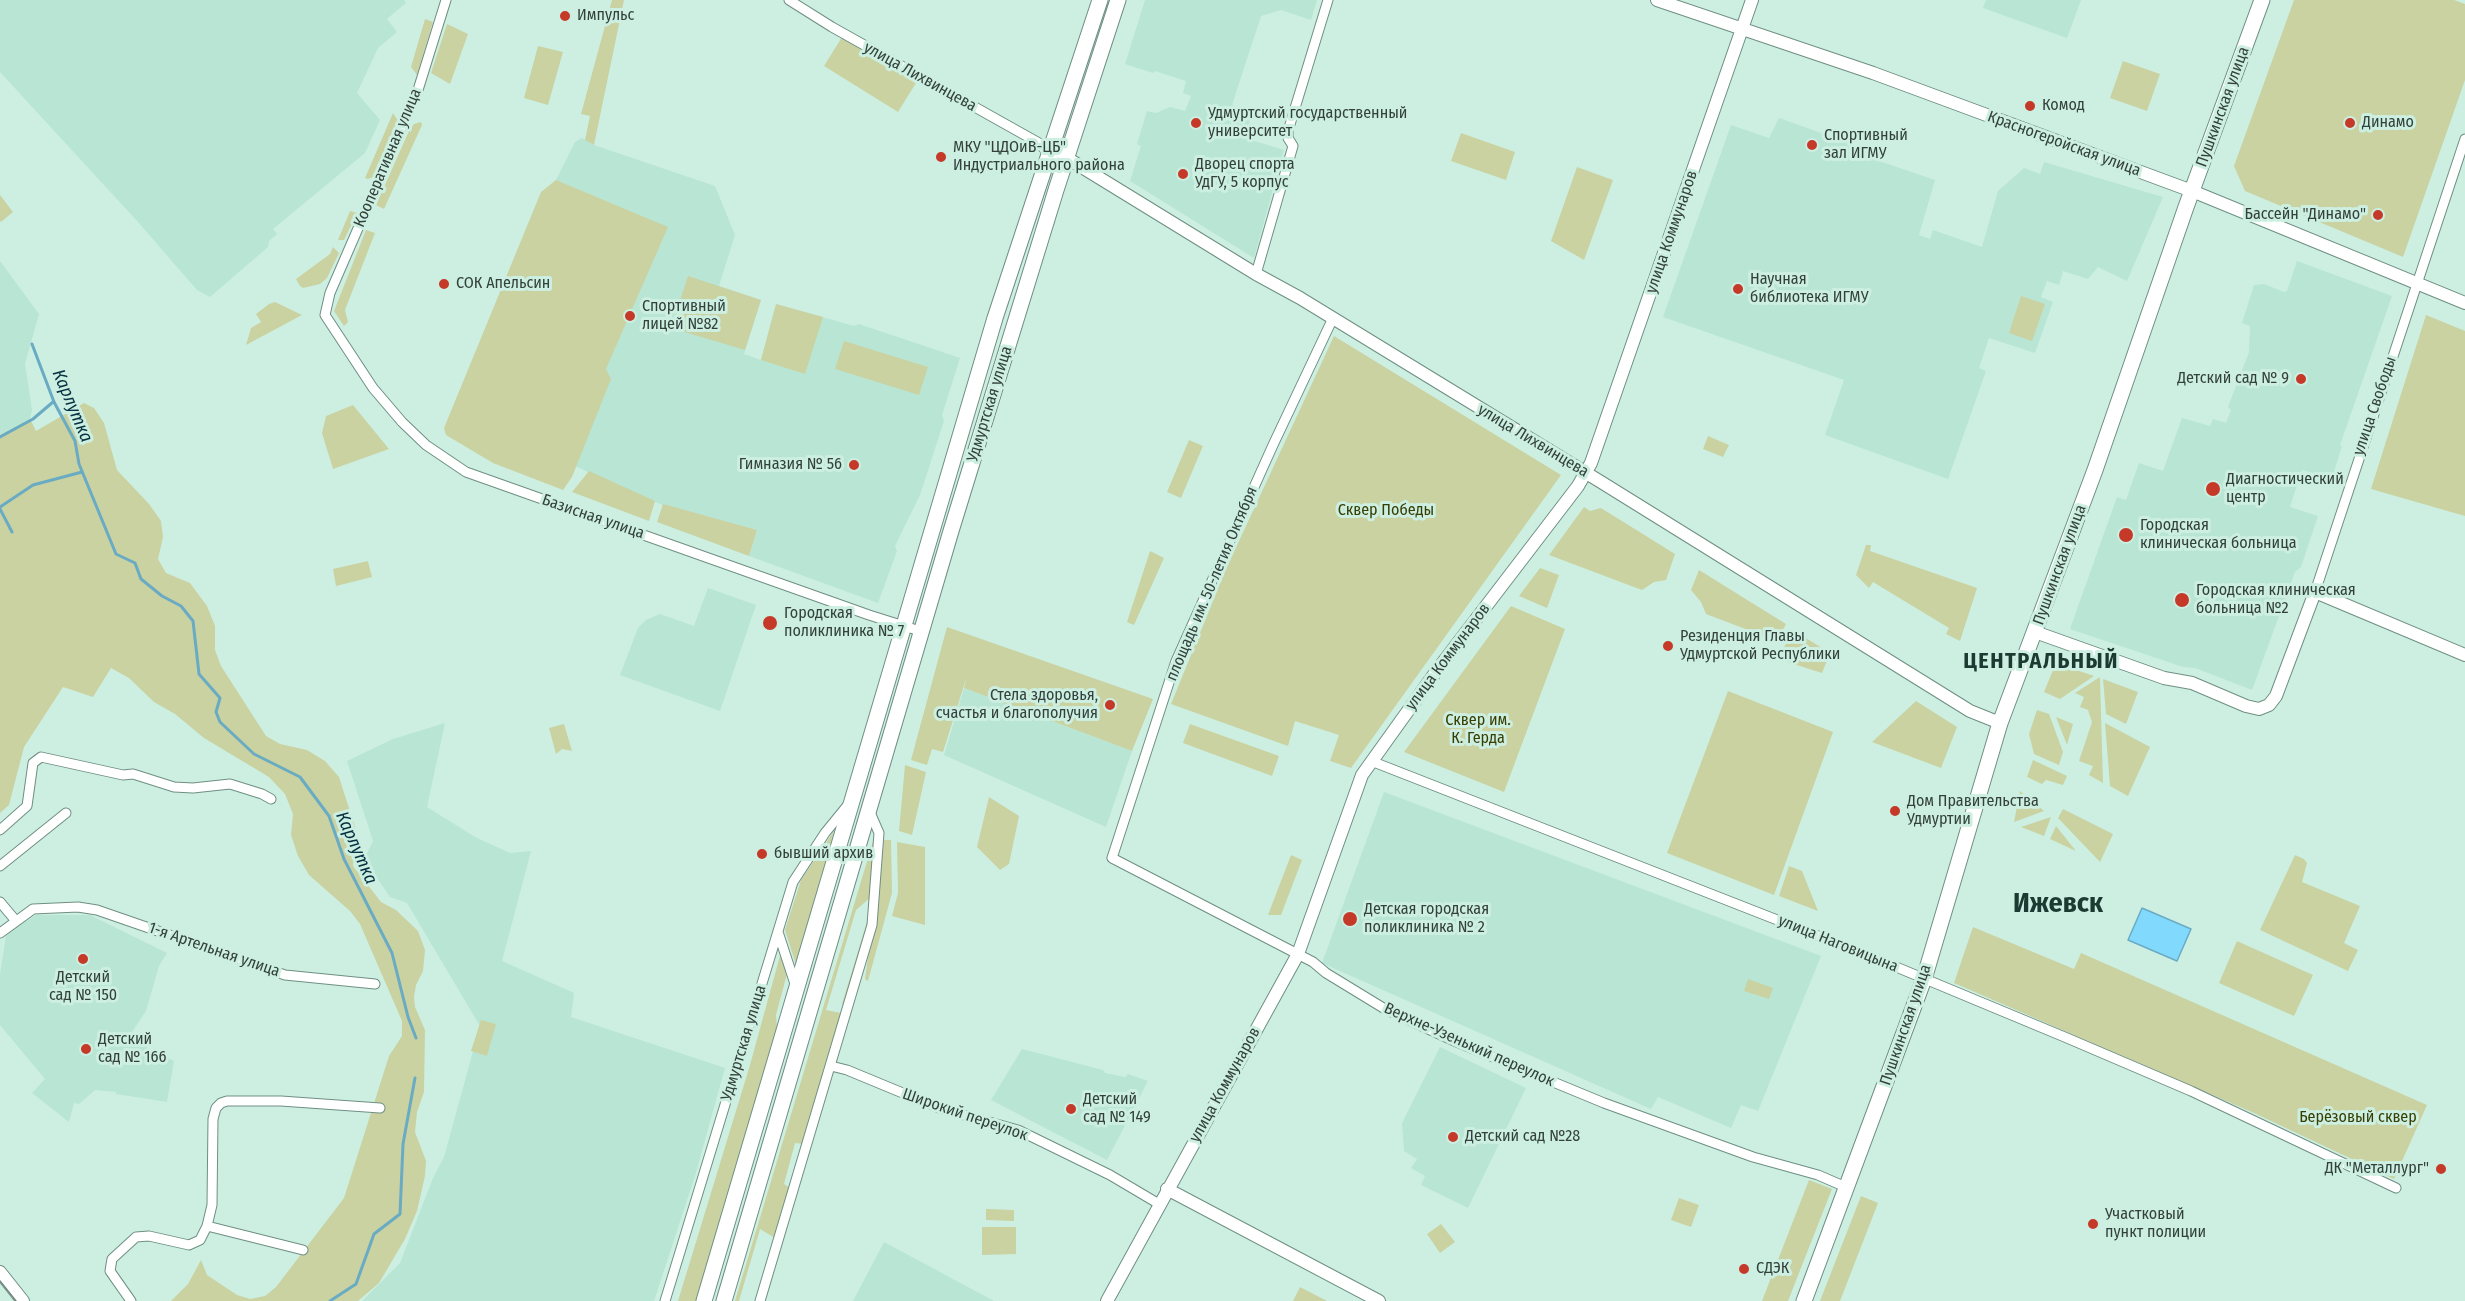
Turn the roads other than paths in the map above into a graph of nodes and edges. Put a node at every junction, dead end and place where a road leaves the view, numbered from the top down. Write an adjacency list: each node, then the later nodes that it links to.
1 (446, 0): 20 (street, Кооперативная улица)
2 (789, 0): 13 (street, улица Лихвинцева)
3 (1100, 0): 10 (main road, Удмуртская улица)
4 (1119, 0): 11 (main road, Удмуртская улица)
5 (1328, 0): 17 (street)
6 (1657, 0): 9 (street, Красногеройская улица)
7 (1752, 0): 9 (street, улица Коммунаров)
8 (2262, 0): 16 (main road, Пушкинская улица)
9 (1742, 28): 16 (street, Красногеройская улица); 24 (street, улица Коммунаров)
10 (1079, 64): 11 (main road); 13 (main road, Удмуртская улица)
11 (1096, 70): 14 (main road, Удмуртская улица)
12 (2465, 140): 18 (street, улица Свободы)
13 (1052, 148): 14 (street, улица Лихвинцева); 15 (street); 21 (main road, Удмуртская улица)
14 (1067, 158): 15 (main road, Удмуртская улица); 17 (street, улица Лихвинцева)
15 (1060, 178): 23 (main road, Удмуртская улица)
16 (2192, 191): 18 (street, Красногеройская улица); 30 (main road, Пушкинская улица)
17 (1256, 274): 22 (street, улица Лихвинцева)
18 (2416, 283): 19 (street, Красногеройская улица); 27 (street, улица Свободы)
19 (2465, 303)
20 (325, 315): 28 (street, Базисная улица)
21 (995, 318): 23 (main road); 25 (main road, Удмуртская улица)
22 (1334, 318): 24 (street, улица Лихвинцева); 41 (street, площадь им. 50-летия Октября)
23 (1015, 324): 26 (main road, Удмуртская улица)
24 (1586, 473): 32 (street, улица Лихвинцева); 34 (street, улица Коммунаров)
25 (933, 525): 26 (main road); 28 (main road, Удмуртская улица)
26 (951, 531): 29 (main road, Удмуртская улица)
27 (2314, 592): 30 (street, улица Свободы); 31 (street)
28 (903, 626): 29 (street, Базисная улица); 33 (main road, Удмуртская улица)
29 (923, 632): 35 (main road, Удмуртская улица)
30 (2035, 632): 32 (main road, Пушкинская улица)
31 (2465, 656)
32 (2000, 723): 48 (main road, Пушкинская улица)
33 (864, 758): 35 (main road); 37 (main road, Удмуртская улица)
34 (1371, 761): 47 (street, улица Коммунаров); 48 (street, улица Наговицына)
35 (882, 763): 38 (main road, Удмуртская улица)
36 (271, 799): 40 (street)
37 (852, 800): 45 (street, Удмуртская улица); 50 (main road, Удмуртская улица)
38 (869, 810): 51 (street); 64 (main road, Удмуртская улица)
39 (66, 813): 42 (street)
40 (0, 830)
41 (1112, 858): 47 (street, Верхне-Узенький переулок)
42 (0, 866)
43 (0, 902): 44 (street)
44 (16, 921): 46 (street, 1-я Артельная улица); 49 (street, 1-я Артельная улица)
45 (778, 932): 50 (street); 62 (street, Удмуртская улица)
46 (0, 934)
47 (1298, 954): 53 (street, Верхне-Узенький переулок); 55 (street, улица Коммунаров)
48 (1924, 979): 53 (main road, Пушкинская улица); 54 (street, улица Наговицына)
49 (375, 984)
50 (796, 987): 63 (main road, Удмуртская улица)
51 (831, 1066): 56 (street, Широкий переулок); 65 (street)
52 (380, 1108): 57 (street)
53 (1848, 1188): 68 (main road, Пушкинская улица)
54 (2396, 1188)
55 (1167, 1189): 56 (street, улица Коммунаров); 67 (street)
56 (1160, 1204): 66 (street, улица Коммунаров)
57 (207, 1226): 58 (street); 61 (street)
58 (303, 1250)
59 (0, 1272): 60 (street)
60 (23, 1301)
61 (130, 1301)
62 (664, 1301)
63 (704, 1301)
64 (724, 1301)
65 (760, 1301)
66 (1107, 1301)
67 (1379, 1301)
68 (1804, 1301)

